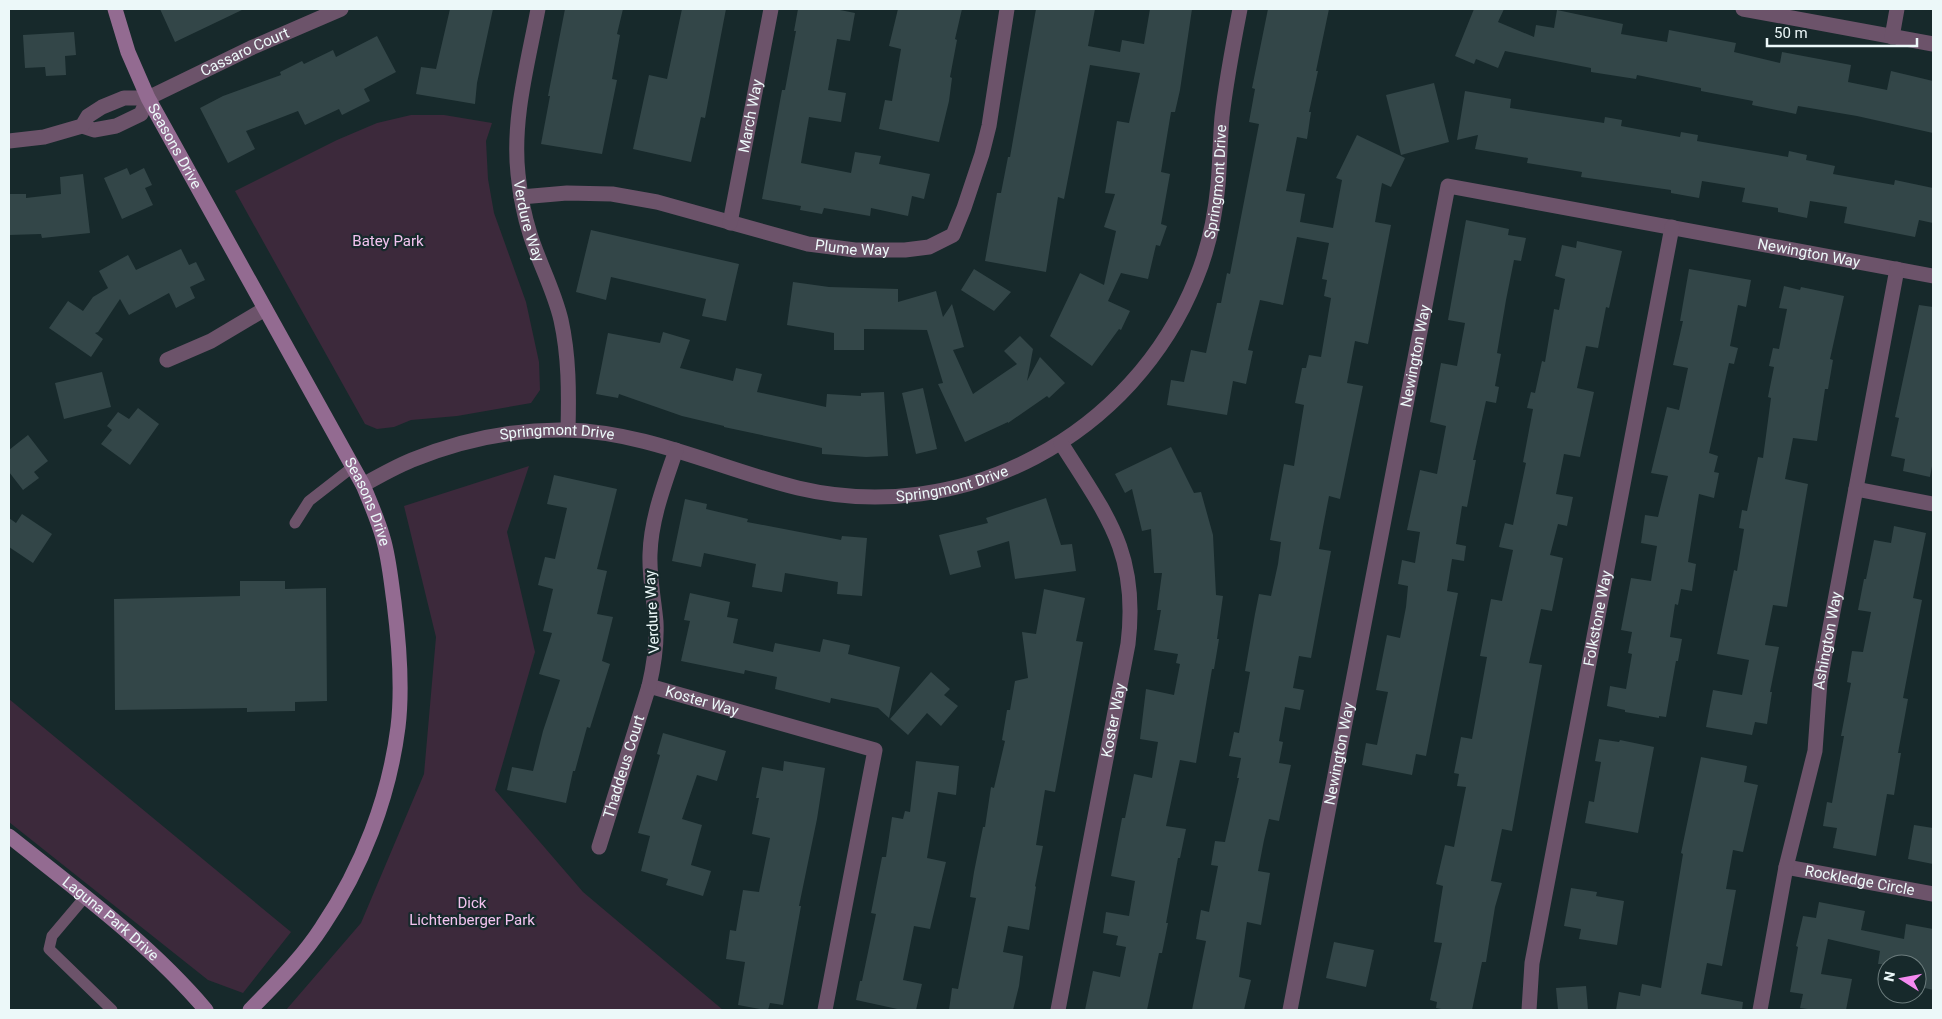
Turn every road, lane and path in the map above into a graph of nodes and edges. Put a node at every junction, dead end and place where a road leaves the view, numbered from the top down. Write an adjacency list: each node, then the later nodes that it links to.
1 (116, 9): 11 (street, Seasons Drive)
2 (342, 9): 11 (street, Cassaro Court)
3 (538, 9): 14 (street, Verdure Way)
4 (771, 9): 15 (street, March Way)
5 (1007, 9): 15 (street, Plume Way)
6 (1240, 9): 22 (street, Springmont Drive)
7 (1743, 9): 9 (street)
8 (1897, 9): 9 (street)
9 (1892, 37): 10 (street)
10 (1933, 44)
11 (148, 98): 12 (street); 12 (street); 19 (street, Seasons Drive)
12 (82, 126): 13 (street)
13 (9, 141)
14 (521, 198): 15 (street, Plume Way); 21 (street, Verdure Way)
15 (730, 223)
16 (1672, 227): 17 (street, Newington Way); 40 (street, Newington Way); 41 (street, Folkstone Way)
17 (1897, 269): 18 (street, Newington Way); 26 (street, Ashington Way)
18 (1933, 276)
19 (265, 308): 20 (street); 24 (street, Seasons Drive)
20 (167, 360)
21 (568, 430): 23 (street, Springmont Drive); 25 (street, Springmont Drive)
22 (1061, 443): 23 (street, Springmont Drive); 39 (street, Koster Way)
23 (676, 450): 29 (street, Verdure Way)
24 (354, 466): 25 (street, Seasons Drive); 28 (lane)
25 (363, 485): 37 (street, Seasons Drive)
26 (1856, 489): 27 (street); 32 (street, Ashington Way)
27 (1933, 504)
28 (295, 523)
29 (649, 686): 31 (street, Thaddeus Court); 38 (street, Koster Way)
30 (9, 836): 34 (street, Laguna Park Drive)
31 (599, 847)
32 (1786, 867): 33 (street, Rockledge Circle); 42 (street, Ashington Way)
33 (1933, 894)
34 (85, 897): 35 (lane); 36 (street, Laguna Park Drive)
35 (112, 1010)
36 (206, 1010)
37 (250, 1010)
38 (825, 1010)
39 (1058, 1010)
40 (1290, 1010)
41 (1529, 1010)
42 (1760, 1010)

